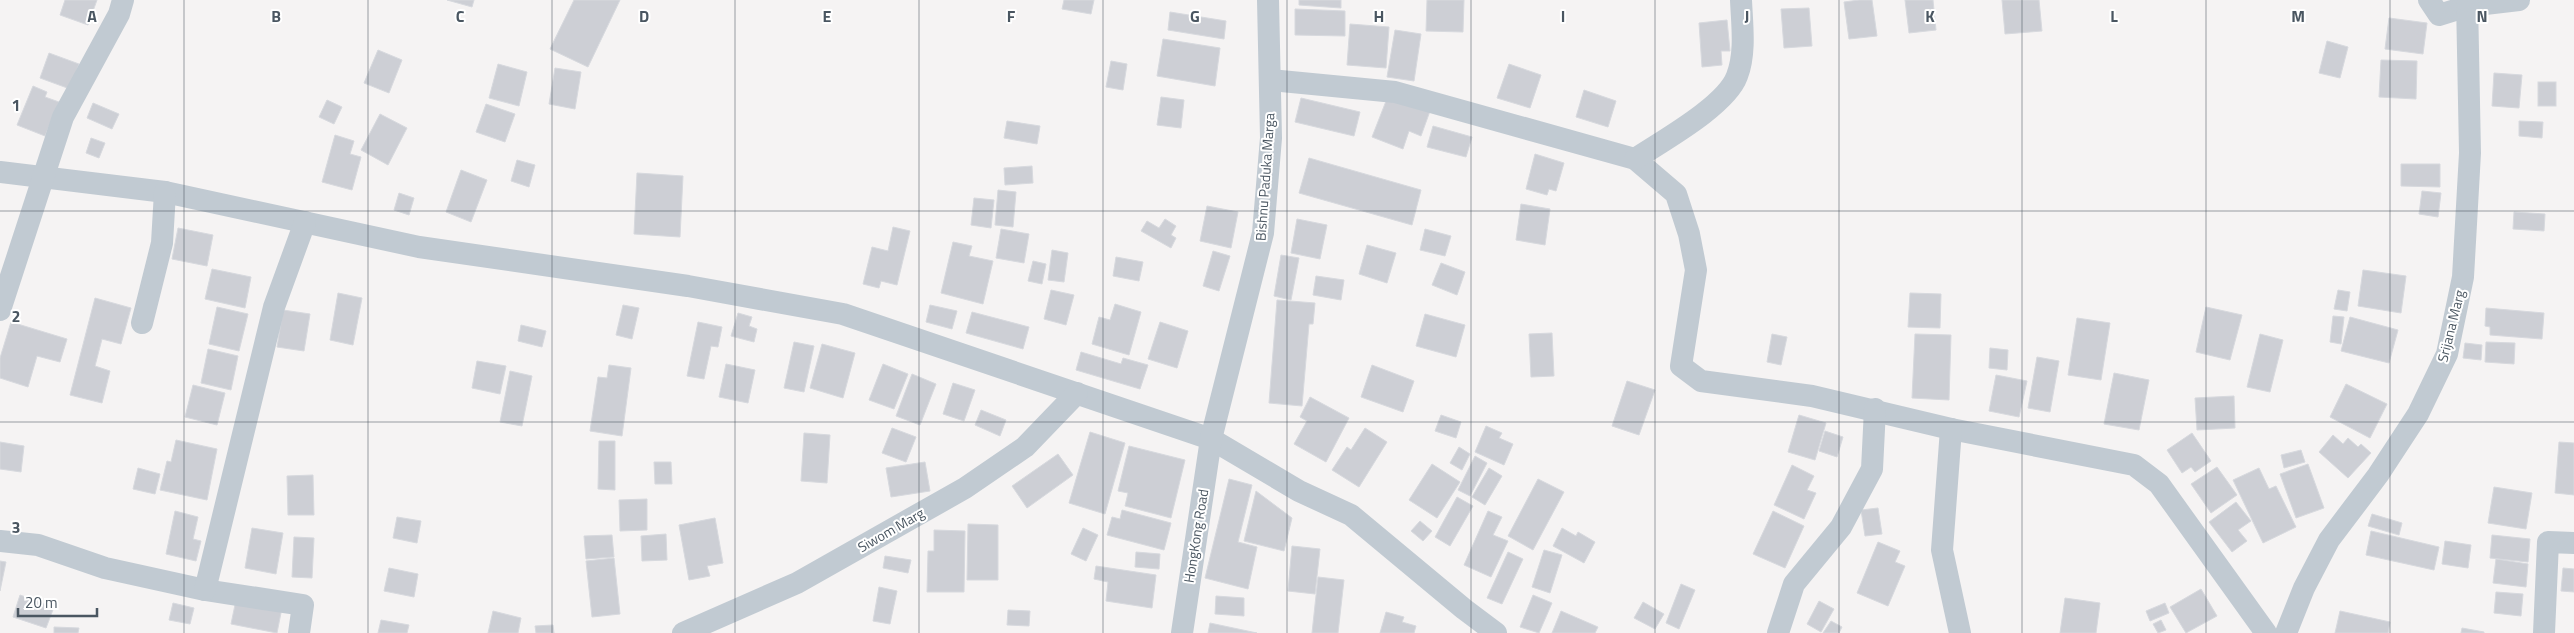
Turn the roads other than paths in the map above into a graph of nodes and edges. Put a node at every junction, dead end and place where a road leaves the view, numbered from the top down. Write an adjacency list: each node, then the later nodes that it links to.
1 (123, 0): 10 (street)
2 (1268, 0): 7 (street, Bishnu Paduka Marga)
3 (1741, 0): 8 (street)
4 (2429, 0): 6 (street)
5 (2519, 0): 6 (street)
6 (2467, 3): 29 (street, Srijana Marg)
7 (1270, 80): 8 (street); 18 (street, Bishnu Paduka Marga)
8 (1635, 159): 16 (street)
9 (0, 172): 10 (street)
10 (44, 177): 11 (street); 13 (street)
11 (165, 192): 12 (street); 14 (street)
12 (305, 222): 15 (street); 21 (street)
13 (0, 310)
14 (142, 323)
15 (1077, 393): 18 (street); 23 (street, Siwom Marg)
16 (1875, 410): 17 (street); 26 (street)
17 (1951, 429): 27 (street); 28 (street)
18 (1211, 439): 24 (street, HongKong Road); 25 (street)
19 (0, 541): 21 (street)
20 (2574, 542): 30 (street)
21 (205, 590): 22 (street)
22 (299, 633)
23 (683, 633)
24 (1182, 633)
25 (1496, 633)
26 (1778, 633)
27 (1960, 633)
28 (2266, 633)
29 (2286, 633)
30 (2544, 633)

